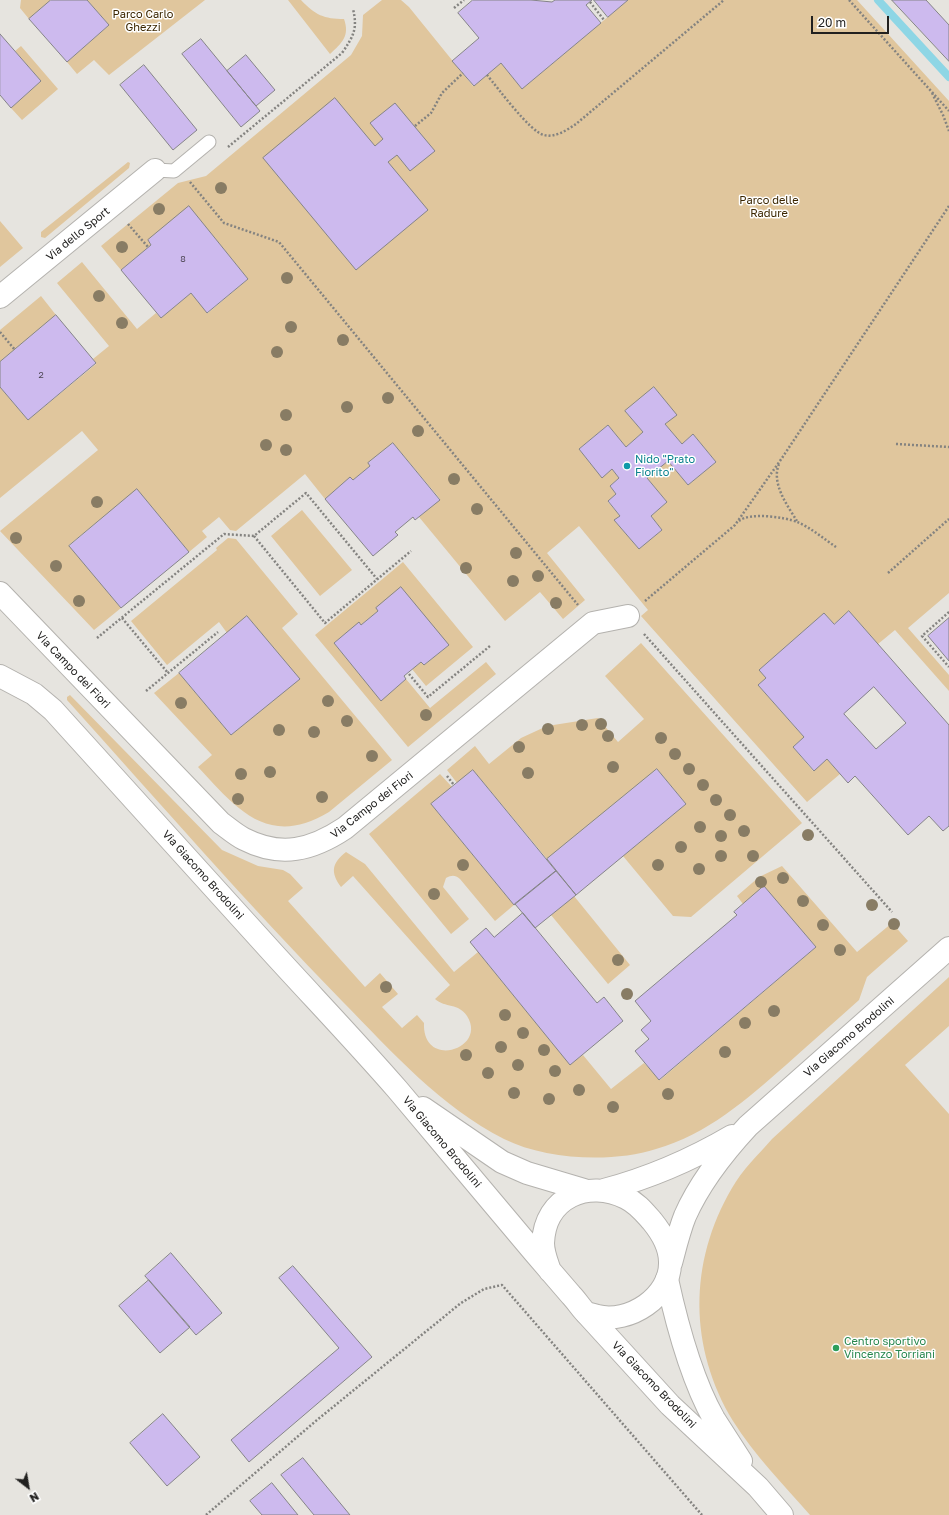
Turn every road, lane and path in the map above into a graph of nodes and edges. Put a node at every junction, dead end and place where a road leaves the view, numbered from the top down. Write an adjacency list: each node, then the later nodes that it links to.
1 (464, 0): 5 (path)
2 (724, 0): 9 (path)
3 (849, 0): 10 (path)
4 (590, 2): 7 (path)
5 (454, 8)
6 (354, 9): 15 (path)
7 (604, 20)
8 (463, 73): 12 (path)
9 (487, 75)
10 (930, 90): 11 (path); 13 (path)
11 (949, 111)
12 (415, 126)
13 (949, 131)
14 (209, 142): 16 (lane)
15 (226, 149)
16 (165, 171): 20 (street, Via dello Sport); 38 (path)
17 (949, 206): 25 (path)
18 (128, 224): 19 (path)
19 (148, 248)
20 (0, 297)
21 (0, 332): 22 (path)
22 (15, 350)
23 (896, 444): 24 (path)
24 (949, 447)
25 (782, 458): 27 (path); 28 (path)
26 (949, 519): 32 (path)
27 (797, 522): 28 (path); 30 (path)
28 (735, 525): 36 (path)
29 (254, 536): 33 (path); 33 (path); 37 (path)
30 (836, 547)
31 (411, 551): 33 (path)
32 (888, 573)
33 (377, 580)
34 (0, 593): 38 (street, Via Campo dei Fiori)
35 (949, 612): 42 (path)
36 (628, 616): 38 (street, Via Campo dei Fiori); 47 (path)
37 (122, 618): 40 (path); 43 (path)
38 (593, 623)
39 (218, 632): 43 (path)
40 (97, 638)
41 (490, 646): 44 (path)
42 (949, 666)
43 (168, 673): 46 (path)
44 (409, 674)
45 (0, 676): 49 (street, Via Giacomo Brodolini)
46 (146, 691)
47 (892, 912)
48 (949, 948): 50 (street, Via Giacomo Brodolini)
49 (395, 1087): 51 (street, Via Giacomo Brodolini); 52 (street, Via Giacomo Brodolini)
50 (748, 1126): 51 (street, Via Giacomo Brodolini); 53 (street, Via Giacomo Brodolini)
51 (594, 1190): 52 (street); 53 (street)
52 (550, 1271): 54 (street)
53 (669, 1271): 54 (street); 55 (street, Via Giacomo Brodolini)
54 (587, 1314): 55 (street, Via Giacomo Brodolini)
55 (758, 1487): 58 (street, Via Giacomo Brodolini)
56 (206, 1515): 57 (path)
57 (702, 1515)
58 (782, 1515)

